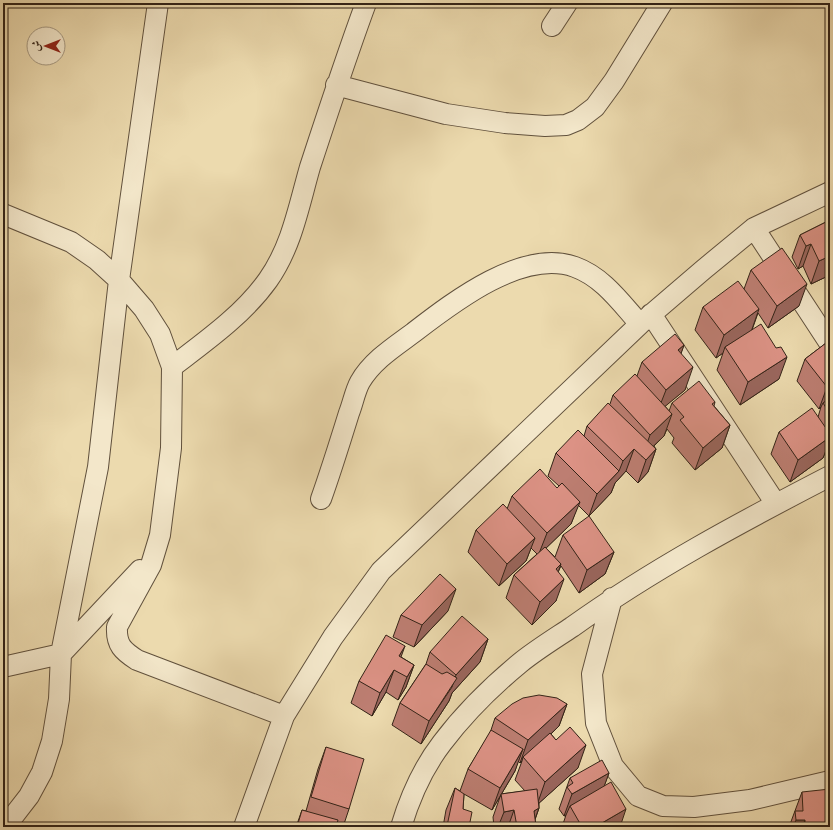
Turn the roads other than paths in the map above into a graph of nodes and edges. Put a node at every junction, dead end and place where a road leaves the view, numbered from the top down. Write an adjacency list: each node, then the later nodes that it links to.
1 (158, 3): 10 (street)
2 (366, 3): 6 (street)
3 (567, 3): 5 (street)
4 (662, 3): 6 (street)
5 (552, 26)
6 (336, 85): 13 (street)
7 (830, 192): 9 (street)
8 (3, 214): 10 (street)
9 (754, 228): 11 (street); 12 (street)
10 (119, 280): 13 (street); 19 (street)
11 (646, 319): 15 (street); 16 (street); 21 (street)
12 (830, 344)
13 (172, 367): 17 (street)
14 (830, 476): 16 (street)
15 (321, 499)
16 (776, 504): 18 (street)
17 (155, 554): 19 (street); 21 (street)
18 (612, 598): 22 (street); 25 (street)
19 (61, 654): 20 (street); 23 (street)
20 (3, 667)
21 (284, 716): 24 (street)
22 (830, 781)
23 (5, 827)
24 (244, 827)
25 (401, 827)

